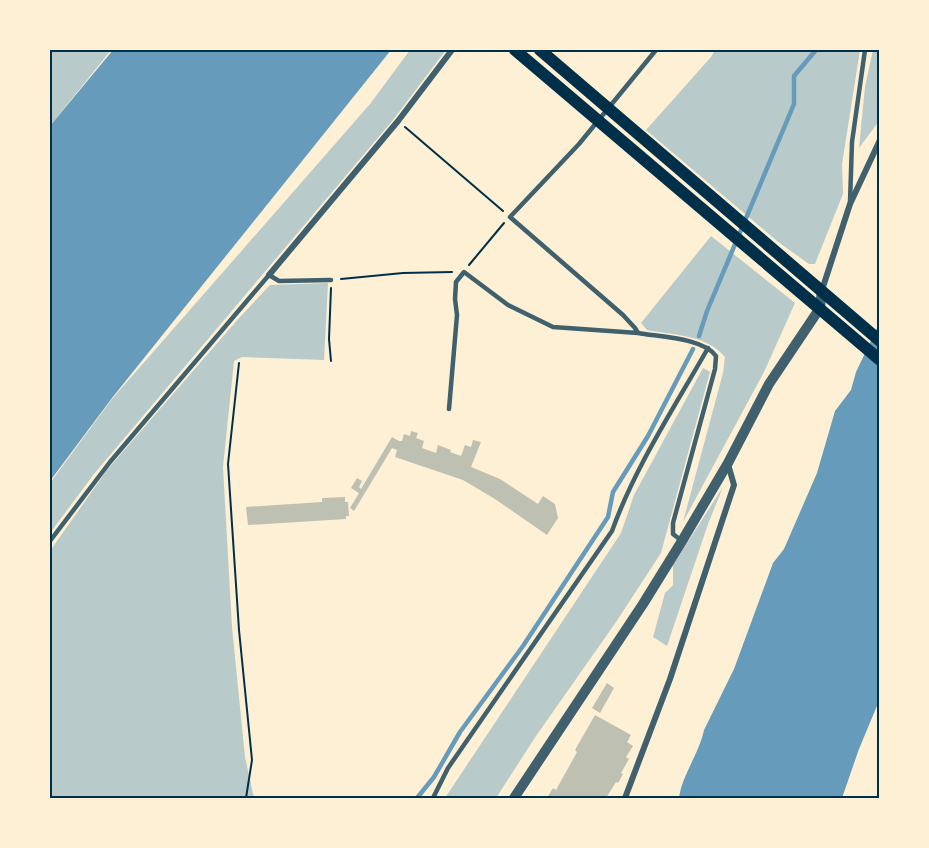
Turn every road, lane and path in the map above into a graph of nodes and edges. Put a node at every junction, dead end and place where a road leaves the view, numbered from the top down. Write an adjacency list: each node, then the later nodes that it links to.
1 (452, 50): 6 (street)
2 (515, 50): 14 (main road)
3 (540, 50): 13 (main road)
4 (656, 50): 9 (lane)
5 (865, 50): 8 (lane)
6 (398, 121): 9 (path); 11 (street)
7 (879, 140): 8 (street)
8 (850, 204): 13 (street)
9 (510, 217): 10 (path); 15 (lane)
10 (464, 272): 12 (path); 15 (lane); 21 (lane)
11 (269, 275): 12 (lane); 23 (lane)
12 (331, 280): 19 (path)
13 (822, 290): 14 (street); 16 (main road)
14 (820, 308): 18 (main road); 22 (street)
15 (638, 333): 17 (lane)
16 (879, 341)
17 (708, 348): 24 (lane); 27 (lane)
18 (879, 360)
19 (331, 361)
20 (239, 363): 26 (path)
21 (449, 409)
22 (728, 463): 24 (street); 29 (street)
23 (50, 541)
24 (682, 541): 28 (street)
25 (879, 791): 30 (path)
26 (246, 798)
27 (433, 798)
28 (514, 798)
29 (625, 798)
30 (877, 798)

